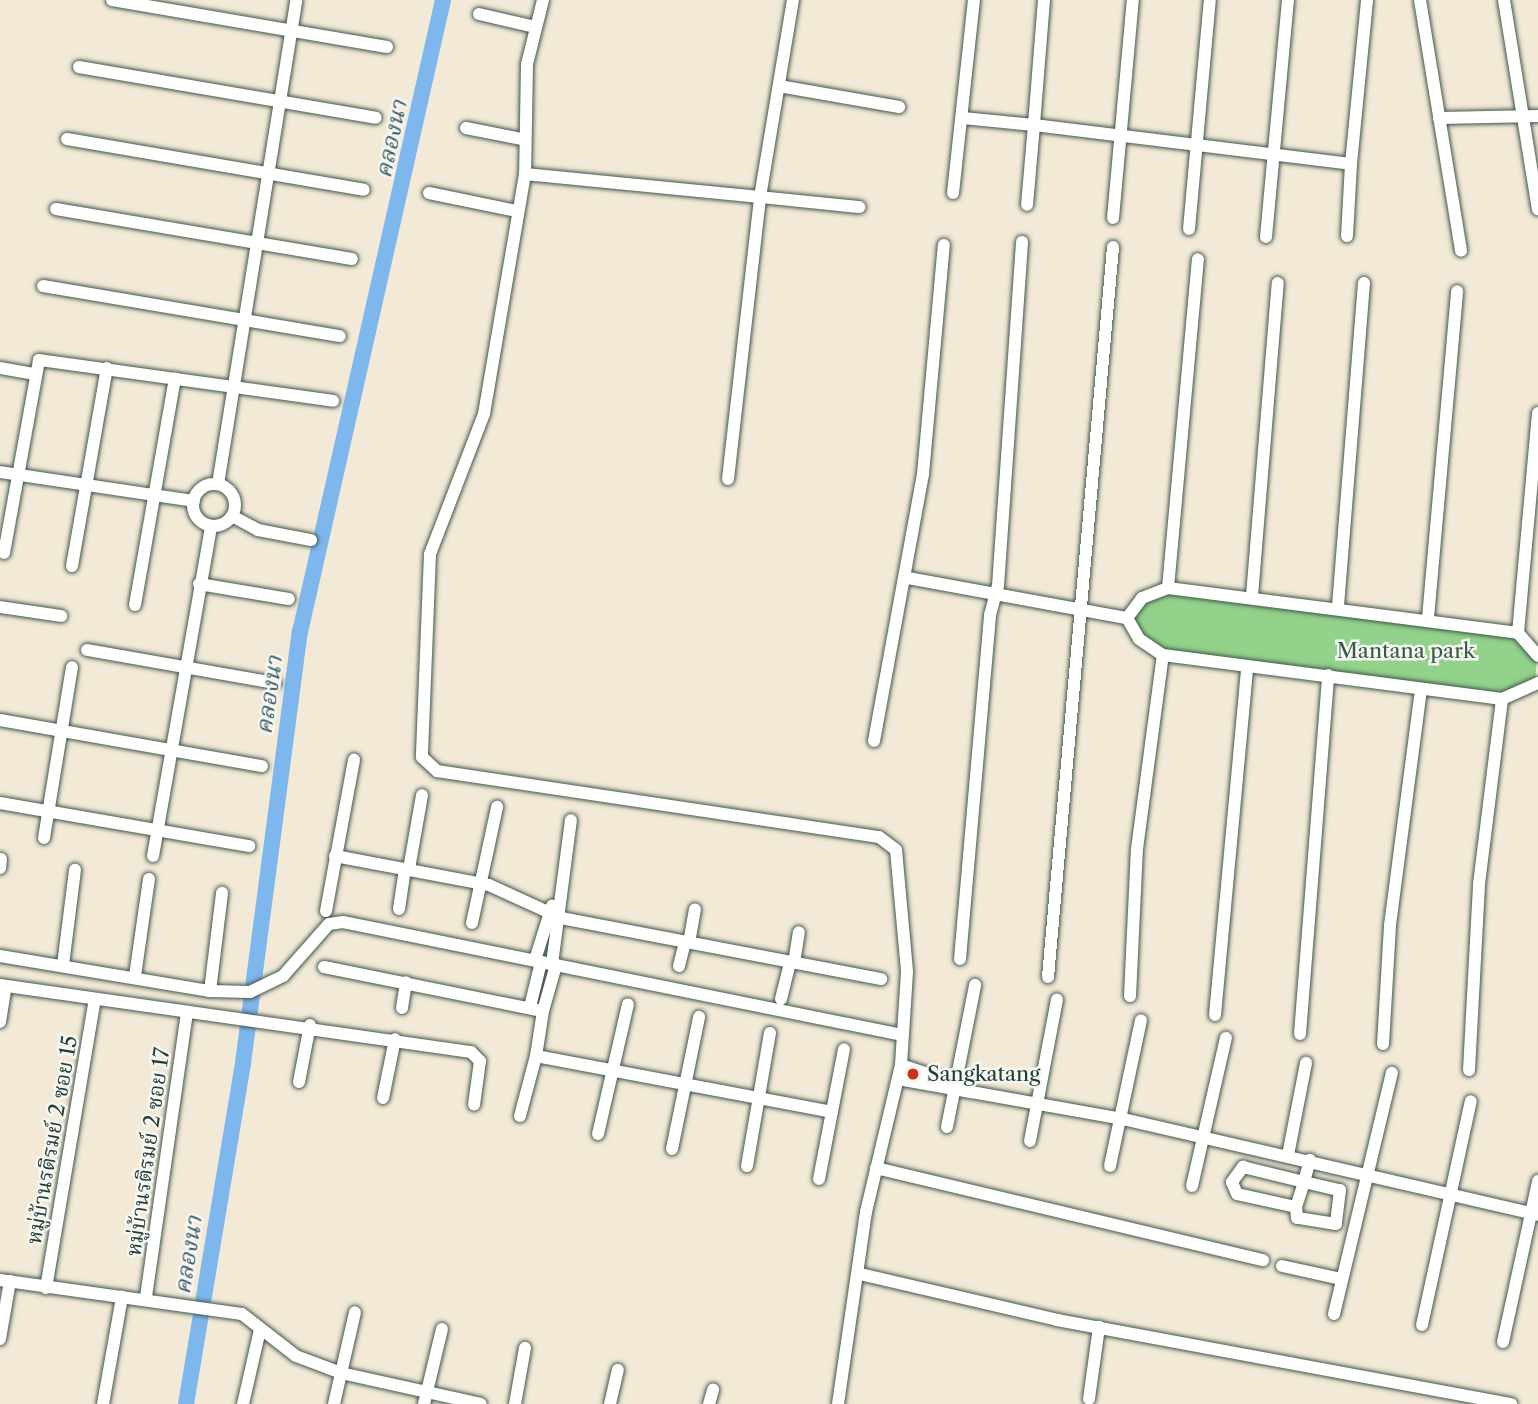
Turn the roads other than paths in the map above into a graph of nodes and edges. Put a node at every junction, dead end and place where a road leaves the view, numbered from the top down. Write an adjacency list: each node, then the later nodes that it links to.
1 (112, 0): 15 (street)
2 (296, 0): 15 (street)
3 (543, 0): 14 (street)
4 (793, 0): 18 (street)
5 (974, 0): 23 (street)
6 (1044, 0): 26 (street)
7 (1133, 0): 28 (street)
8 (1210, 0): 31 (street)
9 (1288, 0): 32 (street)
10 (1367, 0): 33 (street)
11 (1420, 0): 24 (street)
12 (1503, 0): 25 (street)
13 (479, 15): 14 (street)
14 (535, 27): 30 (street)
15 (290, 30): 16 (street); 19 (street)
16 (387, 47)
17 (79, 67): 19 (street)
18 (779, 86): 20 (street); 39 (street)
19 (278, 101): 22 (street); 34 (street)
20 (899, 107)
21 (1538, 116): 25 (street)
22 (376, 118)
23 (963, 118): 26 (street); 38 (street)
24 (1439, 118): 25 (street); 53 (street)
25 (1522, 118): 43 (street)
26 (1034, 125): 28 (street); 40 (street)
27 (466, 128): 30 (street)
28 (1120, 136): 31 (street); 45 (street)
29 (67, 139): 34 (street)
30 (521, 139): 35 (street)
31 (1197, 145): 32 (street); 46 (street)
32 (1273, 154): 33 (street); 48 (street)
33 (1351, 164): 47 (street)
34 (267, 173): 36 (street); 50 (street)
35 (525, 173): 39 (street); 44 (street)
36 (364, 190)
37 (429, 193): 44 (street)
38 (953, 194)
39 (760, 197): 41 (street); 71 (street)
40 (1027, 205)
41 (859, 207)
42 (56, 209): 50 (street)
43 (1538, 209)
44 (517, 211): 165 (street)
45 (1113, 218)
46 (1189, 229)
47 (1347, 236)
48 (1266, 237)
49 (1022, 242): 85 (street)
50 (255, 243): 54 (street); 60 (street)
51 (944, 245): 81 (street)
52 (1113, 247): 90 (street)
53 (1461, 251)
54 (352, 259)
55 (1198, 259): 83 (street)
56 (1364, 282): 88 (street)
57 (1278, 283): 84 (street)
58 (43, 286): 60 (street)
59 (1457, 292): 93 (street)
60 (243, 320): 61 (street); 66 (street)
61 (340, 337)
62 (0, 368): 64 (street)
63 (107, 368): 64 (street); 65 (street); 73 (street)
64 (34, 374): 70 (street)
65 (175, 379): 66 (street); 74 (street)
66 (233, 386): 67 (street); 72 (street)
67 (333, 401)
68 (1538, 413): 94 (street)
69 (0, 472): 70 (street)
70 (16, 475): 73 (street); 79 (street)
71 (728, 479)
72 (218, 484): 75 (street); 76 (street)
73 (89, 486): 74 (street); 80 (street)
74 (158, 498): 75 (street); 87 (street)
75 (194, 501): 77 (street)
76 (232, 516): 77 (street); 78 (street)
77 (211, 526): 82 (street)
78 (311, 540)
79 (4, 552)
80 (72, 566)
81 (908, 578): 85 (street); 108 (street)
82 (199, 584): 86 (street); 99 (street)
83 (1168, 588): 84 (street); 92 (street)
84 (1252, 596): 88 (street)
85 (995, 598): 90 (street); 136 (street)
86 (289, 599)
87 (135, 606)
88 (1339, 606): 93 (street)
89 (0, 607): 91 (street)
90 (1078, 608): 92 (street); 143 (street)
91 (61, 616)
92 (1127, 618): 96 (street)
93 (1428, 618): 94 (street)
94 (1518, 633): 97 (street)
95 (87, 650): 99 (street)
96 (1163, 656): 100 (street); 149 (street)
97 (1538, 656)
98 (72, 667): 107 (street)
99 (186, 667): 102 (street); 109 (street)
100 (1247, 667): 101 (street); 158 (street)
101 (1328, 675): 104 (street); 164 (street)
102 (275, 683)
103 (1538, 683): 105 (street)
104 (1421, 690): 105 (street); 168 (street)
105 (1502, 699): 174 (street)
106 (0, 720): 107 (street)
107 (61, 732): 109 (street); 115 (street)
108 (874, 741)
109 (172, 751): 111 (street); 117 (street)
110 (354, 760): 121 (street)
111 (262, 766)
112 (422, 795): 122 (street)
113 (0, 803): 115 (street)
114 (497, 807): 125 (street)
115 (48, 811): 117 (street); 118 (street)
116 (570, 820): 127 (street)
117 (159, 830): 119 (street); 120 (street)
118 (44, 838)
119 (249, 846)
120 (153, 856)
121 (335, 856): 122 (street); 130 (street)
122 (407, 869): 125 (street); 128 (street)
123 (75, 870): 139 (street)
124 (149, 879): 142 (street)
125 (481, 884): 127 (street); 132 (street)
126 (222, 893): 148 (street)
127 (552, 905): 131 (street); 138 (street)
128 (399, 909)
129 (695, 910): 134 (street)
130 (326, 911)
131 (561, 918): 134 (street); 138 (street)
132 (472, 923)
133 (799, 932): 137 (street)
134 (687, 943): 137 (street); 140 (street)
135 (0, 956): 139 (street)
136 (960, 959)
137 (792, 962): 144 (street); 151 (street)
138 (546, 963): 148 (street); 154 (street); 156 (street); 165 (street)
139 (63, 965): 142 (street)
140 (679, 966)
141 (324, 967): 145 (street)
142 (135, 976): 148 (street)
143 (1048, 977)
144 (881, 979)
145 (406, 982): 154 (street); 155 (street)
146 (975, 985): 179 (street)
147 (3, 986): 150 (street); 161 (street)
148 (210, 991)
149 (1130, 996)
150 (95, 999): 157 (street); 211 (street, หมู่บ้านรติรมย์ 2 ซอย 15)
151 (781, 999)
152 (1057, 1000): 183 (street)
153 (628, 1004): 173 (street)
154 (530, 1007): 156 (street)
155 (402, 1008)
156 (543, 1011): 170 (street)
157 (187, 1013): 162 (street); 213 (street, หมู่บ้านรติรมย์ 2 ซอย 17)
158 (1215, 1016)
159 (699, 1017): 178 (street)
160 (1141, 1020): 187 (street)
161 (0, 1022)
162 (310, 1026): 167 (street); 177 (street)
163 (770, 1033): 181 (street)
164 (1300, 1034)
165 (902, 1035): 172 (street)
166 (1226, 1038): 190 (street)
167 (395, 1039): 180 (street); 184 (street)
168 (1383, 1044)
169 (844, 1049): 185 (street)
170 (536, 1056): 173 (street); 186 (street)
171 (1306, 1063): 193 (street)
172 (901, 1065): 176 (street); 179 (street)
173 (612, 1068): 178 (street); 189 (street)
174 (1469, 1070)
175 (1392, 1073): 198 (street)
176 (898, 1079): 179 (street); 197 (street)
177 (299, 1082)
178 (685, 1083): 181 (street); 192 (street)
179 (957, 1086): 183 (street); 188 (street)
180 (383, 1098)
181 (761, 1098): 185 (street); 195 (street)
182 (1471, 1101): 203 (street)
183 (1038, 1102): 187 (street); 191 (street)
184 (474, 1104)
185 (832, 1112): 199 (street)
186 (520, 1116)
187 (1123, 1119): 190 (street); 196 (street)
188 (947, 1127)
189 (598, 1134)
190 (1204, 1137): 193 (street); 202 (street)
191 (1030, 1141)
192 (672, 1149)
193 (1288, 1156): 194 (street)
194 (1310, 1160): 198 (street); 201 (street)
195 (747, 1166)
196 (1110, 1166)
197 (876, 1168): 206 (street); 208 (street)
198 (1367, 1172): 203 (street); 209 (street)
199 (819, 1179)
200 (1538, 1181): 205 (street)
201 (1304, 1182): 204 (street); 204 (street); 204 (street)
202 (1192, 1186)
203 (1450, 1193): 205 (street); 216 (street)
204 (1296, 1207)
205 (1534, 1214): 221 (street)
206 (1264, 1261)
207 (1282, 1266): 209 (street)
208 (860, 1274): 217 (street); 235 (street)
209 (1341, 1279): 215 (street)
210 (5, 1281): 211 (street); 220 (street)
211 (46, 1288): 212 (street)
212 (121, 1297): 213 (street); 228 (street)
213 (153, 1299): 219 (street)
214 (355, 1312): 224 (street)
215 (1334, 1314)
216 (1422, 1325)
217 (1099, 1327): 227 (street); 236 (street)
218 (442, 1329): 226 (street)
219 (260, 1330): 224 (street); 229 (street)
220 (0, 1339)
221 (1503, 1342)
222 (525, 1348): 232 (street)
223 (618, 1370): 233 (street)
224 (341, 1373): 226 (street); 230 (street)
225 (713, 1390): 234 (street)
226 (425, 1399): 231 (street)
227 (1089, 1399)
228 (103, 1404)
229 (243, 1404)
230 (334, 1404)
231 (481, 1404)
232 (515, 1404)
233 (610, 1404)
234 (709, 1404)
235 (838, 1404)
236 (1511, 1404)

